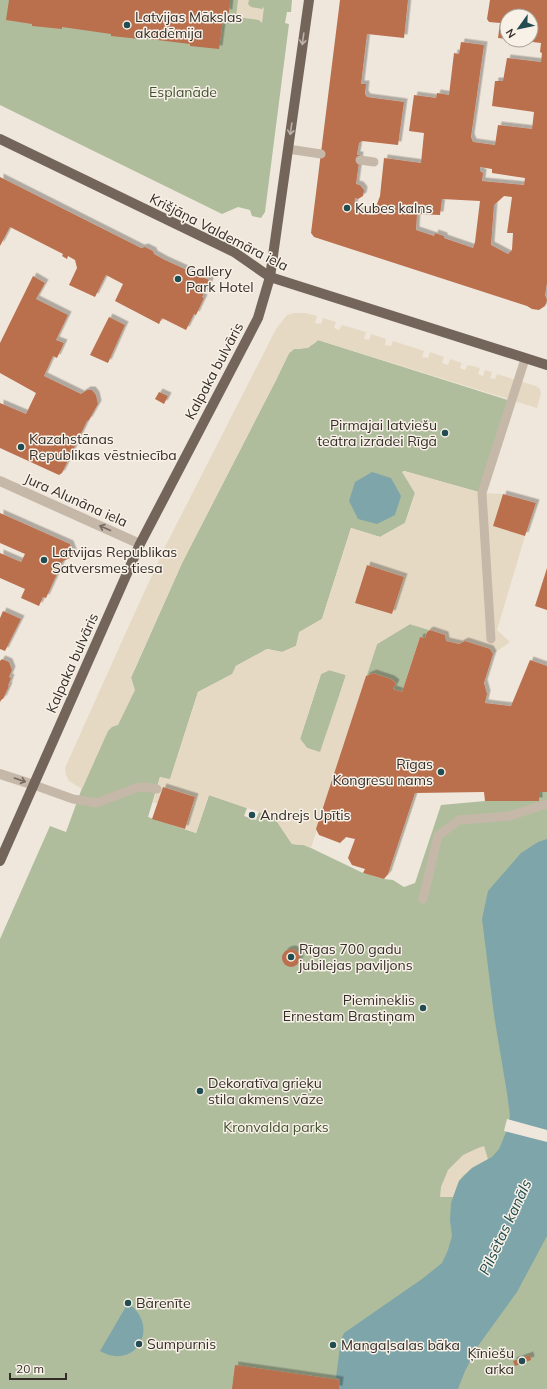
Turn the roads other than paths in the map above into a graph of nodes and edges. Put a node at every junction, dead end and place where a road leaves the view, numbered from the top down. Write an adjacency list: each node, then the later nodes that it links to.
1 (309, 0): 3 (main road, Kalpaka bulvāris, one-way to 3)
2 (0, 139): 7 (main road, Krišjāņa Valdemāra iela)
3 (288, 149): 4 (lane); 7 (main road, Kalpaka bulvāris)
4 (321, 154)
5 (360, 160): 6 (lane)
6 (374, 162)
7 (270, 277): 8 (main road, Krišjāņa Valdemāra iela); 11 (main road, Kalpaka bulvāris)
8 (525, 359): 9 (main road, Krišjāņa Valdemāra iela); 12 (lane)
9 (547, 365)
10 (0, 481): 11 (street, Jura Alunāna iela, one-way to 10)
11 (140, 544): 14 (main road, Kalpaka bulvāris)
12 (490, 639)
13 (0, 774): 14 (street, one-way to 14)
14 (34, 785): 15 (lane); 17 (main road, Kalpaka bulvāris)
15 (157, 789)
16 (547, 804): 18 (lane)
17 (0, 861)
18 (423, 899)

